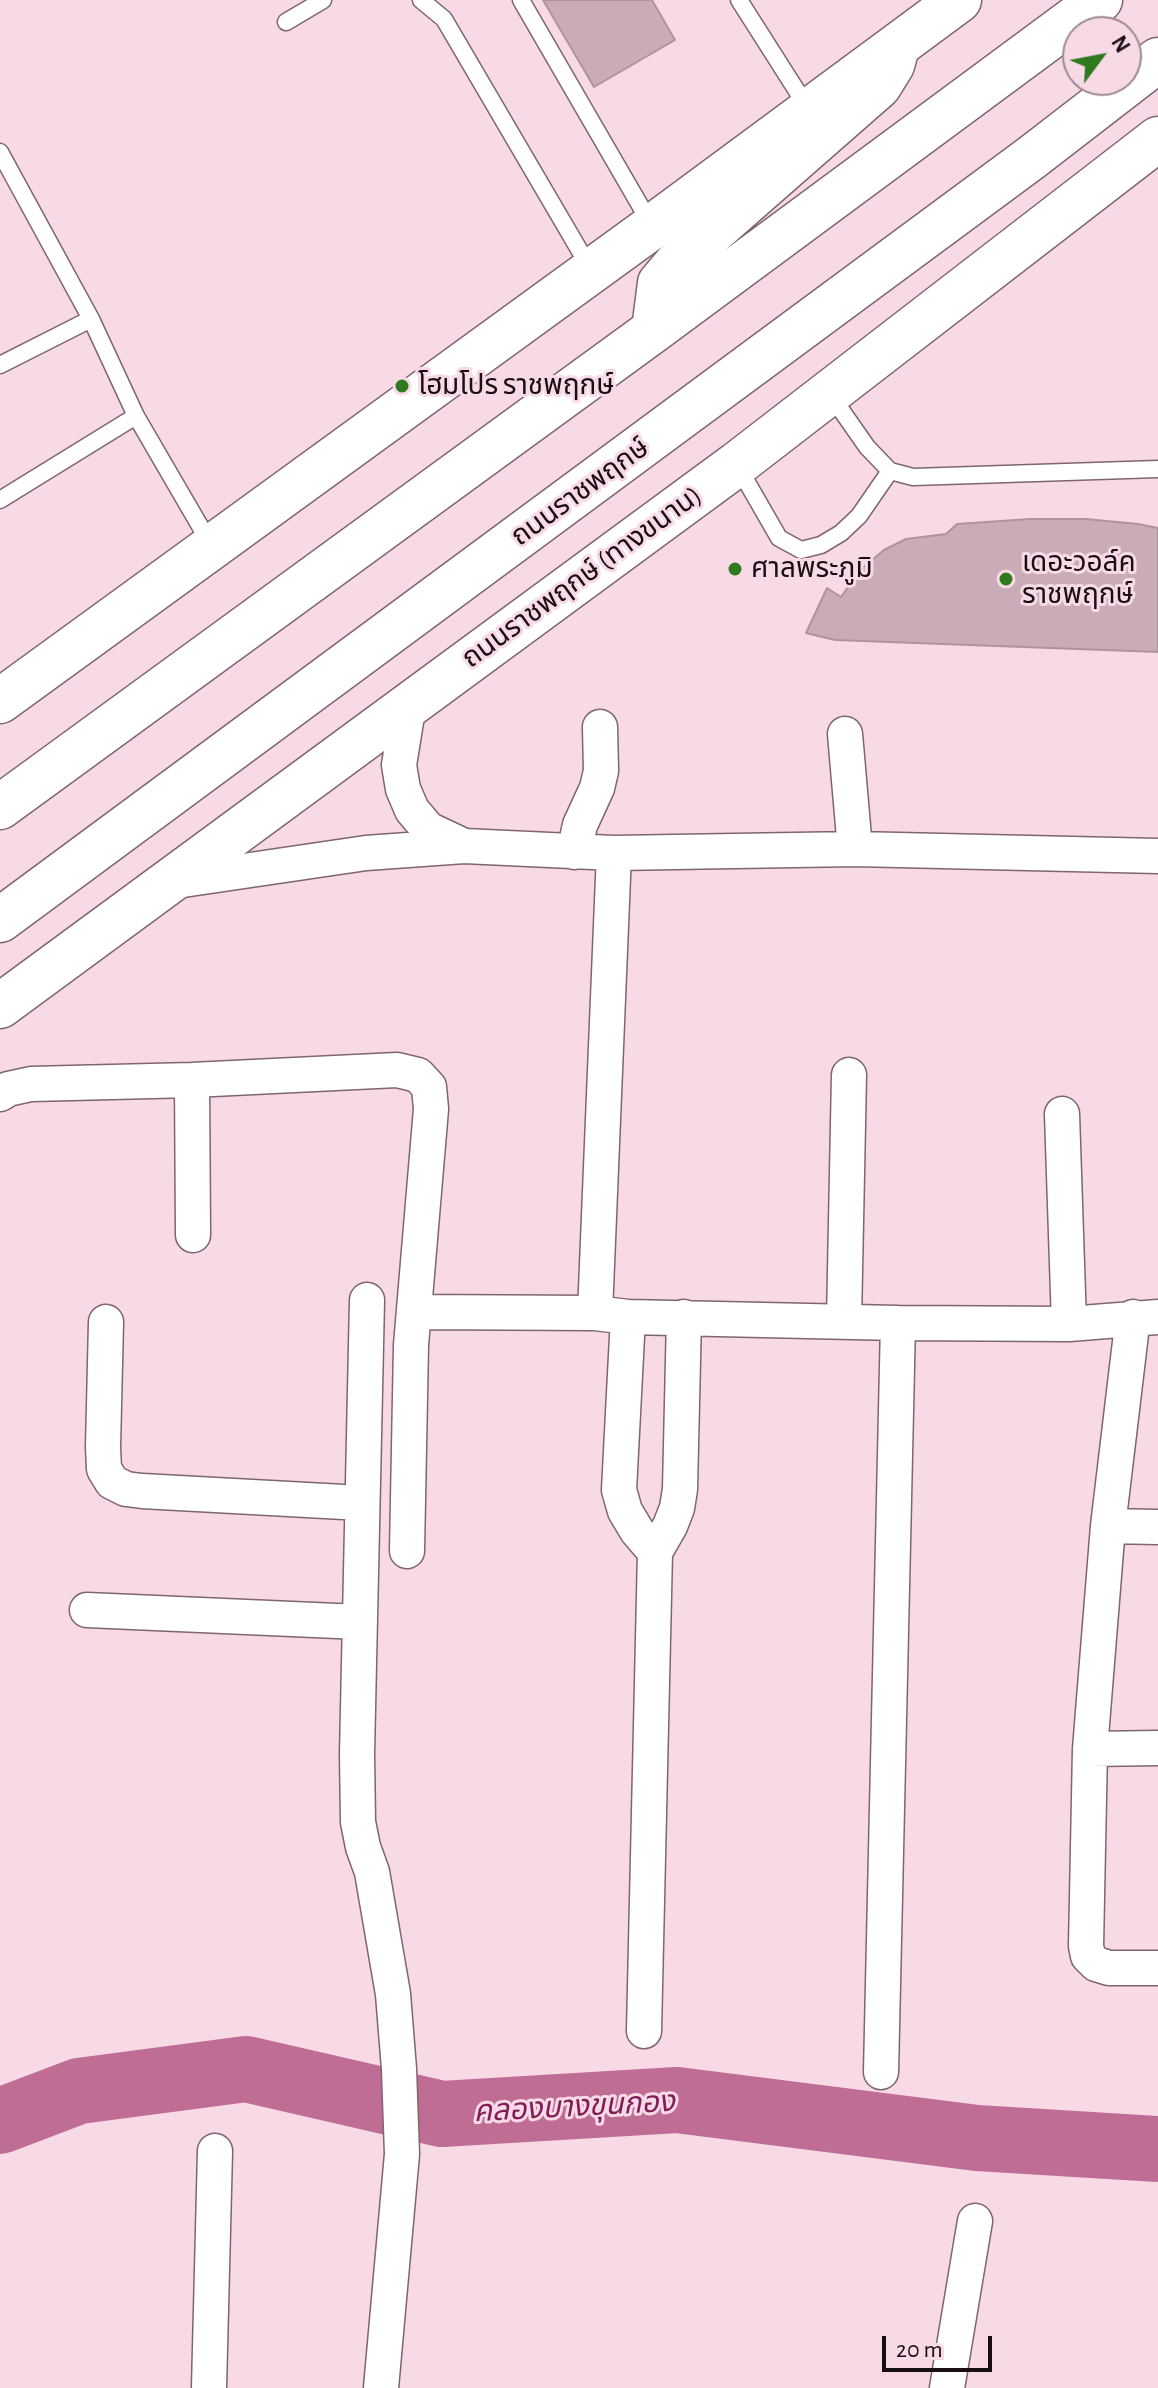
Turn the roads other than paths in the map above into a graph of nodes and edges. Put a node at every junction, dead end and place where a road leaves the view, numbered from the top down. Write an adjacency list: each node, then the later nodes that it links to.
1 (323, 0): 7 (lane)
2 (421, 0): 16 (lane)
3 (521, 0): 15 (lane)
4 (959, 0): 8 (main road)
5 (1100, 0): 18 (main road)
6 (745, 1): 11 (lane)
7 (286, 22)
8 (897, 47): 11 (main road); 18 (main road)
9 (1158, 60): 14 (main road, ถนนราชพฤกษ์)
10 (1158, 99): 14 (main road)
11 (809, 111): 15 (main road)
12 (1158, 139): 20 (main road, ถนนราชพฤกษ์ (ทางขนาน))
13 (0, 152): 17 (lane)
14 (1031, 158): 38 (main road, ถนนราชพฤกษ์)
15 (652, 227): 16 (main road)
16 (591, 271): 26 (main road)
17 (91, 319): 19 (lane); 21 (lane)
18 (654, 330): 31 (main road)
19 (0, 365)
20 (829, 392): 22 (main road, ถนนราชพฤกษ์ (ทางขนาน)); 24 (lane)
21 (136, 416): 25 (lane); 26 (lane)
22 (737, 464): 24 (lane); 28 (main road, ถนนราชพฤกษ์ (ทางขนาน))
23 (1158, 469): 24 (lane)
24 (890, 471)
25 (0, 500)
26 (212, 547): 27 (main road)
27 (0, 701)
28 (409, 703): 32 (street); 37 (main road, ถนนราชพฤกษ์ (ทางขนาน))
29 (600, 727): 34 (street)
30 (845, 734): 33 (street)
31 (0, 807)
32 (464, 846): 34 (street); 37 (street)
33 (855, 849): 35 (street); 36 (street)
34 (574, 852): 35 (street)
35 (614, 853): 47 (street)
36 (1158, 856)
37 (169, 882): 39 (main road, ถนนราชพฤกษ์ (ทางขนาน))
38 (0, 920)
39 (0, 1006)
40 (849, 1075): 50 (street)
41 (192, 1080): 42 (street); 44 (street); 46 (street)
42 (0, 1094)
43 (1062, 1114): 53 (street)
44 (193, 1235)
45 (367, 1300): 54 (street)
46 (415, 1312): 47 (street); 57 (street)
47 (612, 1315): 48 (street); 58 (street)
48 (684, 1317): 50 (street); 58 (street)
49 (1146, 1317): 53 (street); 55 (street)
50 (844, 1320): 52 (street)
51 (106, 1322): 54 (street)
52 (898, 1323): 53 (street); 65 (street)
53 (1069, 1324)
54 (362, 1503): 60 (street)
55 (1108, 1526): 56 (street); 62 (street)
56 (1158, 1527)
57 (407, 1551)
58 (655, 1552): 64 (street)
59 (87, 1610): 60 (street)
60 (360, 1622): 69 (street)
61 (1158, 1748): 62 (street)
62 (1090, 1749): 63 (street)
63 (1158, 1968)
64 (644, 2031)
65 (881, 2072)
66 (215, 2151): 68 (street)
67 (975, 2221): 70 (street)
68 (209, 2388)
69 (381, 2388)
70 (947, 2388)

